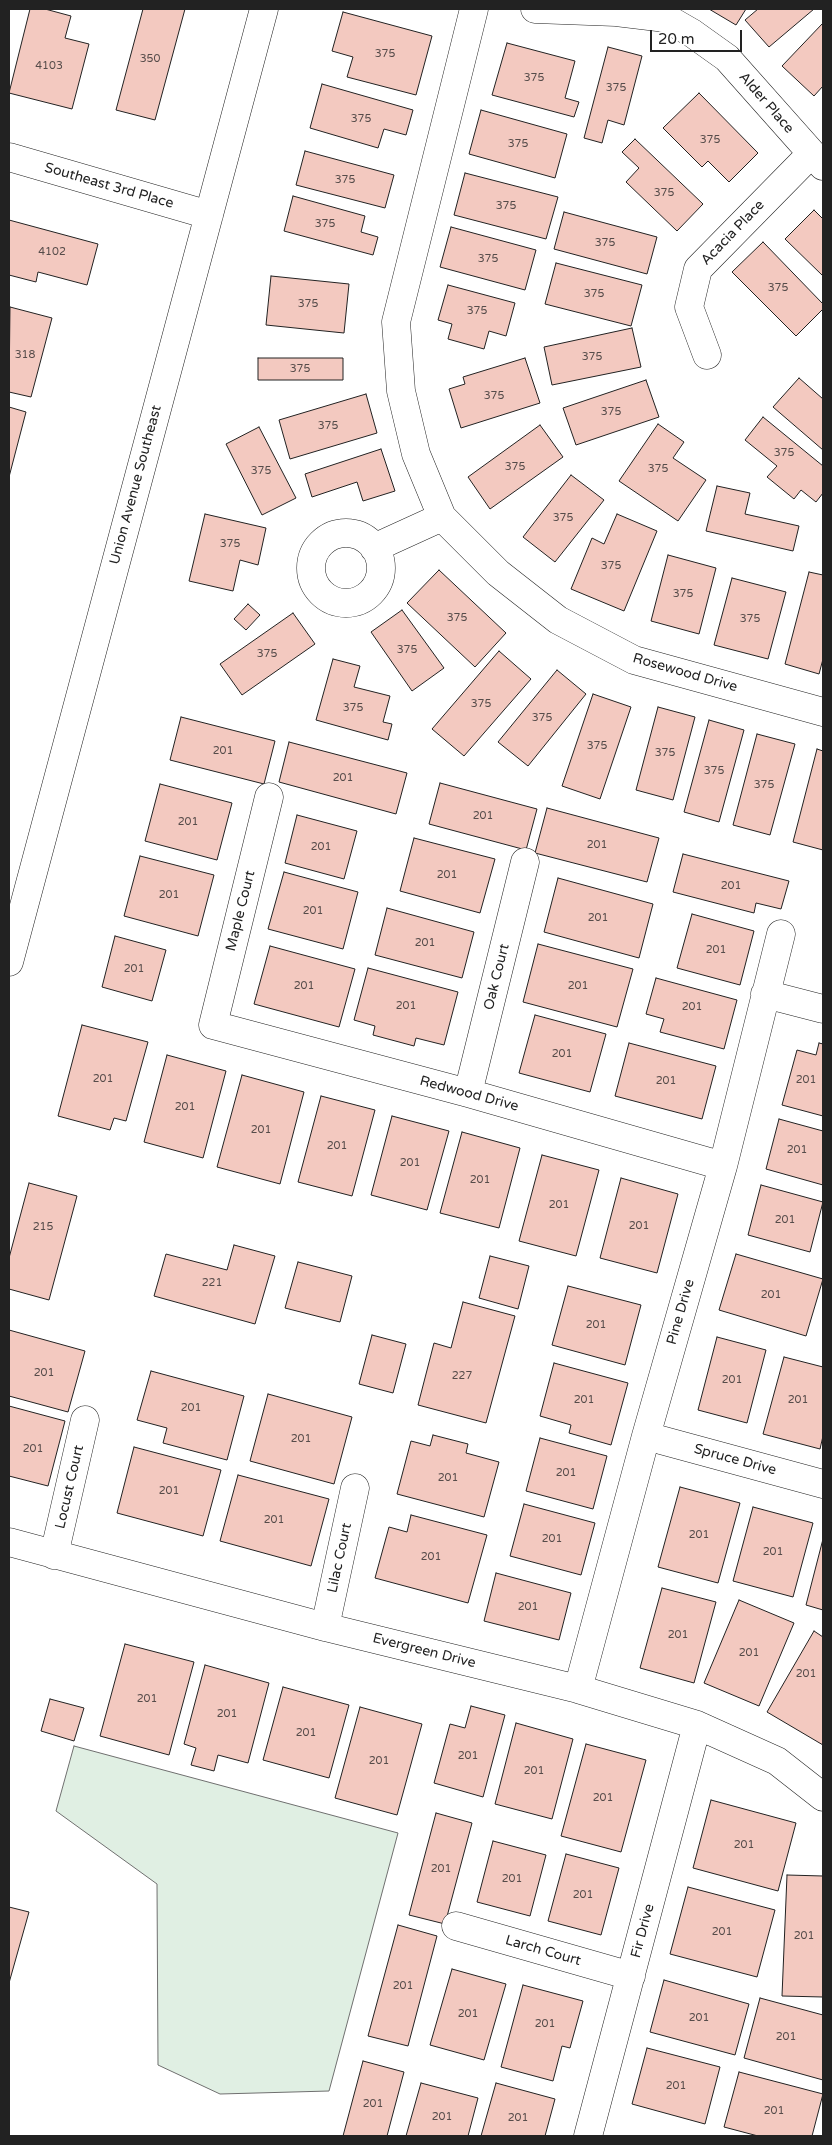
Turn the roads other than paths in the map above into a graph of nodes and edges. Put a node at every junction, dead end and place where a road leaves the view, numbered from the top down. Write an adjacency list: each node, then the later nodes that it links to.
1 (264, 9): 6 (street, Union Avenue Southeast)
2 (474, 9): 8 (street)
3 (535, 9): 5 (street, Alder Place)
4 (9, 157): 6 (street, Southeast 3rd Place)
5 (817, 160): 7 (street, Acacia Place)
6 (209, 214): 14 (street, Union Avenue Southeast)
7 (707, 355)
8 (442, 517): 9 (street); 10 (street, Rosewood Drive)
9 (374, 548)
10 (823, 712)
11 (269, 797): 17 (street, Maple Court)
12 (525, 862): 18 (street, Oak Court)
13 (781, 934): 15 (street, Pine Drive)
14 (9, 962)
15 (765, 994): 16 (street); 19 (street, Pine Drive)
16 (823, 1009)
17 (213, 1025): 18 (street, Redwood Drive)
18 (468, 1093): 19 (street, Redwood Drive)
19 (723, 1166): 21 (street, Pine Drive)
20 (86, 1420): 25 (street, Locust Court)
21 (646, 1436): 22 (street, Spruce Drive); 27 (street, Pine Drive)
22 (823, 1484)
23 (355, 1488): 26 (street, Lilac Court)
24 (9, 1542): 25 (street, Evergreen Drive)
25 (54, 1555): 26 (street, Evergreen Drive)
26 (325, 1627): 27 (street, Evergreen Drive)
27 (578, 1689): 28 (street, Evergreen Drive)
28 (697, 1725): 29 (street, Evergreen Drive); 31 (street, Fir Drive)
29 (823, 1797)
30 (456, 1926): 31 (street, Larch Court)
31 (631, 1976): 32 (street, Fir Drive)
32 (595, 2135)

